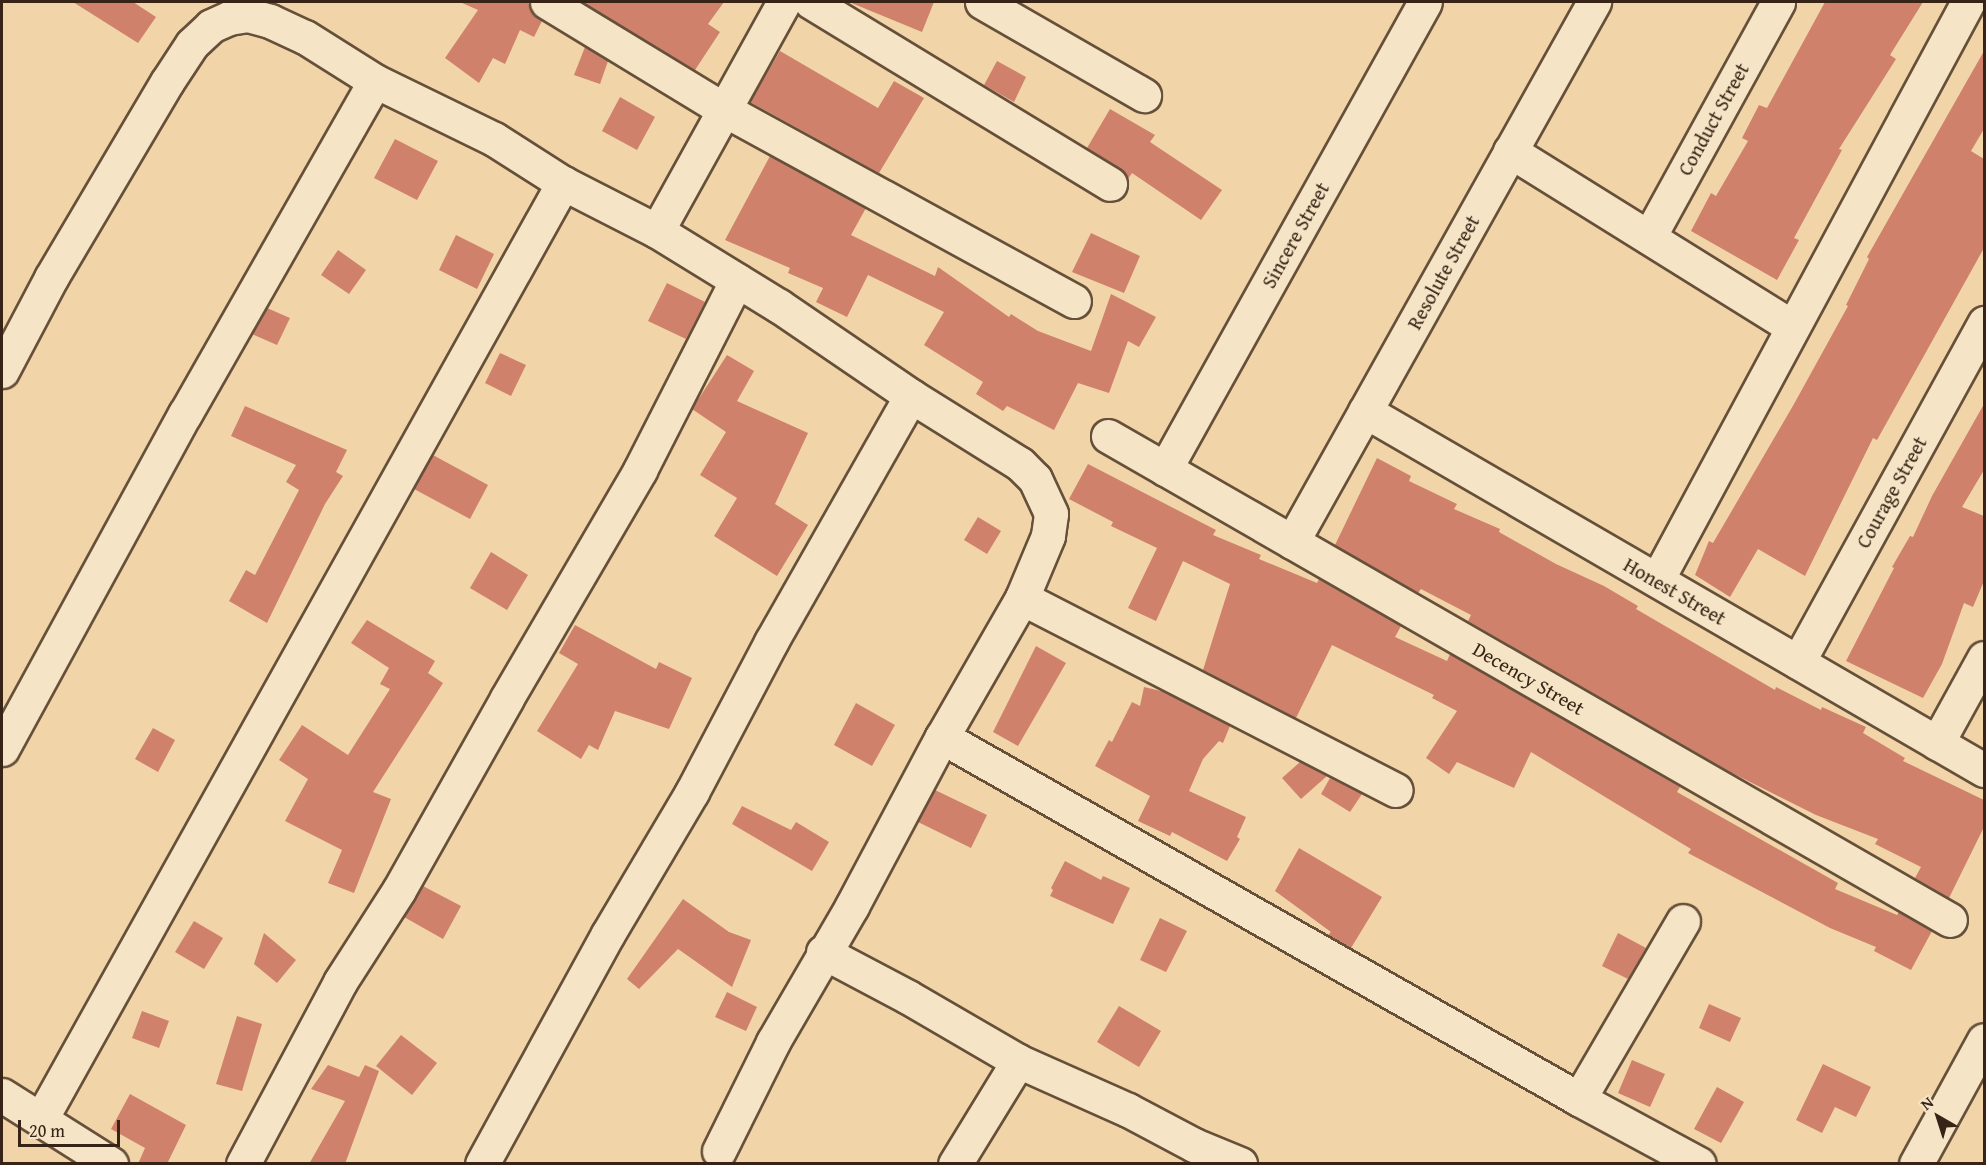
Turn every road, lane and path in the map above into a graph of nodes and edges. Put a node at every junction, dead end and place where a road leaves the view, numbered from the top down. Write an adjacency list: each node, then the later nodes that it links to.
1 (547, 2): 11 (street)
2 (784, 2): 11 (street)
3 (810, 2): 14 (street)
4 (982, 2): 10 (street)
5 (1425, 2): 25 (street, Sincere Street)
6 (1594, 2): 12 (street, Resolute Street)
7 (1778, 2): 16 (street, Conduct Street)
8 (1968, 2): 20 (street)
9 (375, 81): 13 (street); 21 (street); 33 (street)
10 (1144, 95)
11 (723, 109): 15 (street); 18 (street)
12 (1510, 151): 16 (street); 23 (street, Resolute Street)
13 (562, 183): 15 (street); 43 (street)
14 (1110, 184)
15 (657, 231): 17 (street)
16 (1649, 237): 20 (street)
17 (737, 280): 22 (street); 47 (street)
18 (1074, 301)
19 (1984, 323): 30 (street, Courage Street)
20 (1791, 326): 27 (street)
21 (2, 371)
22 (911, 396): 28 (street); 48 (street)
23 (1365, 411): 26 (street, Resolute Street); 27 (street, Honest Street)
24 (1108, 436): 25 (street, Decency Street)
25 (1165, 469): 26 (street, Decency Street)
26 (1292, 542): 36 (street, Decency Street)
27 (1657, 580): 30 (street, Honest Street)
28 (1022, 598): 31 (street); 35 (street)
29 (1984, 658): 32 (street)
30 (1798, 662): 32 (street, Honest Street)
31 (942, 737): 38 (street); 42 (street)
32 (1937, 743): 34 (street, Honest Street)
33 (2, 749)
34 (1984, 770)
35 (1395, 790)
36 (1950, 920)
37 (1683, 921): 42 (street)
38 (823, 952): 40 (street); 44 (street)
39 (1984, 1040): 52 (street)
40 (1018, 1061): 45 (street); 49 (street)
41 (2, 1095): 43 (street)
42 (1580, 1099): 51 (street)
43 (41, 1119): 46 (street)
44 (719, 1151)
45 (1188, 1154): 50 (street)
46 (111, 1164)
47 (243, 1164)
48 (482, 1164)
49 (955, 1164)
50 (1240, 1164)
51 (1700, 1164)
52 (1916, 1164)

